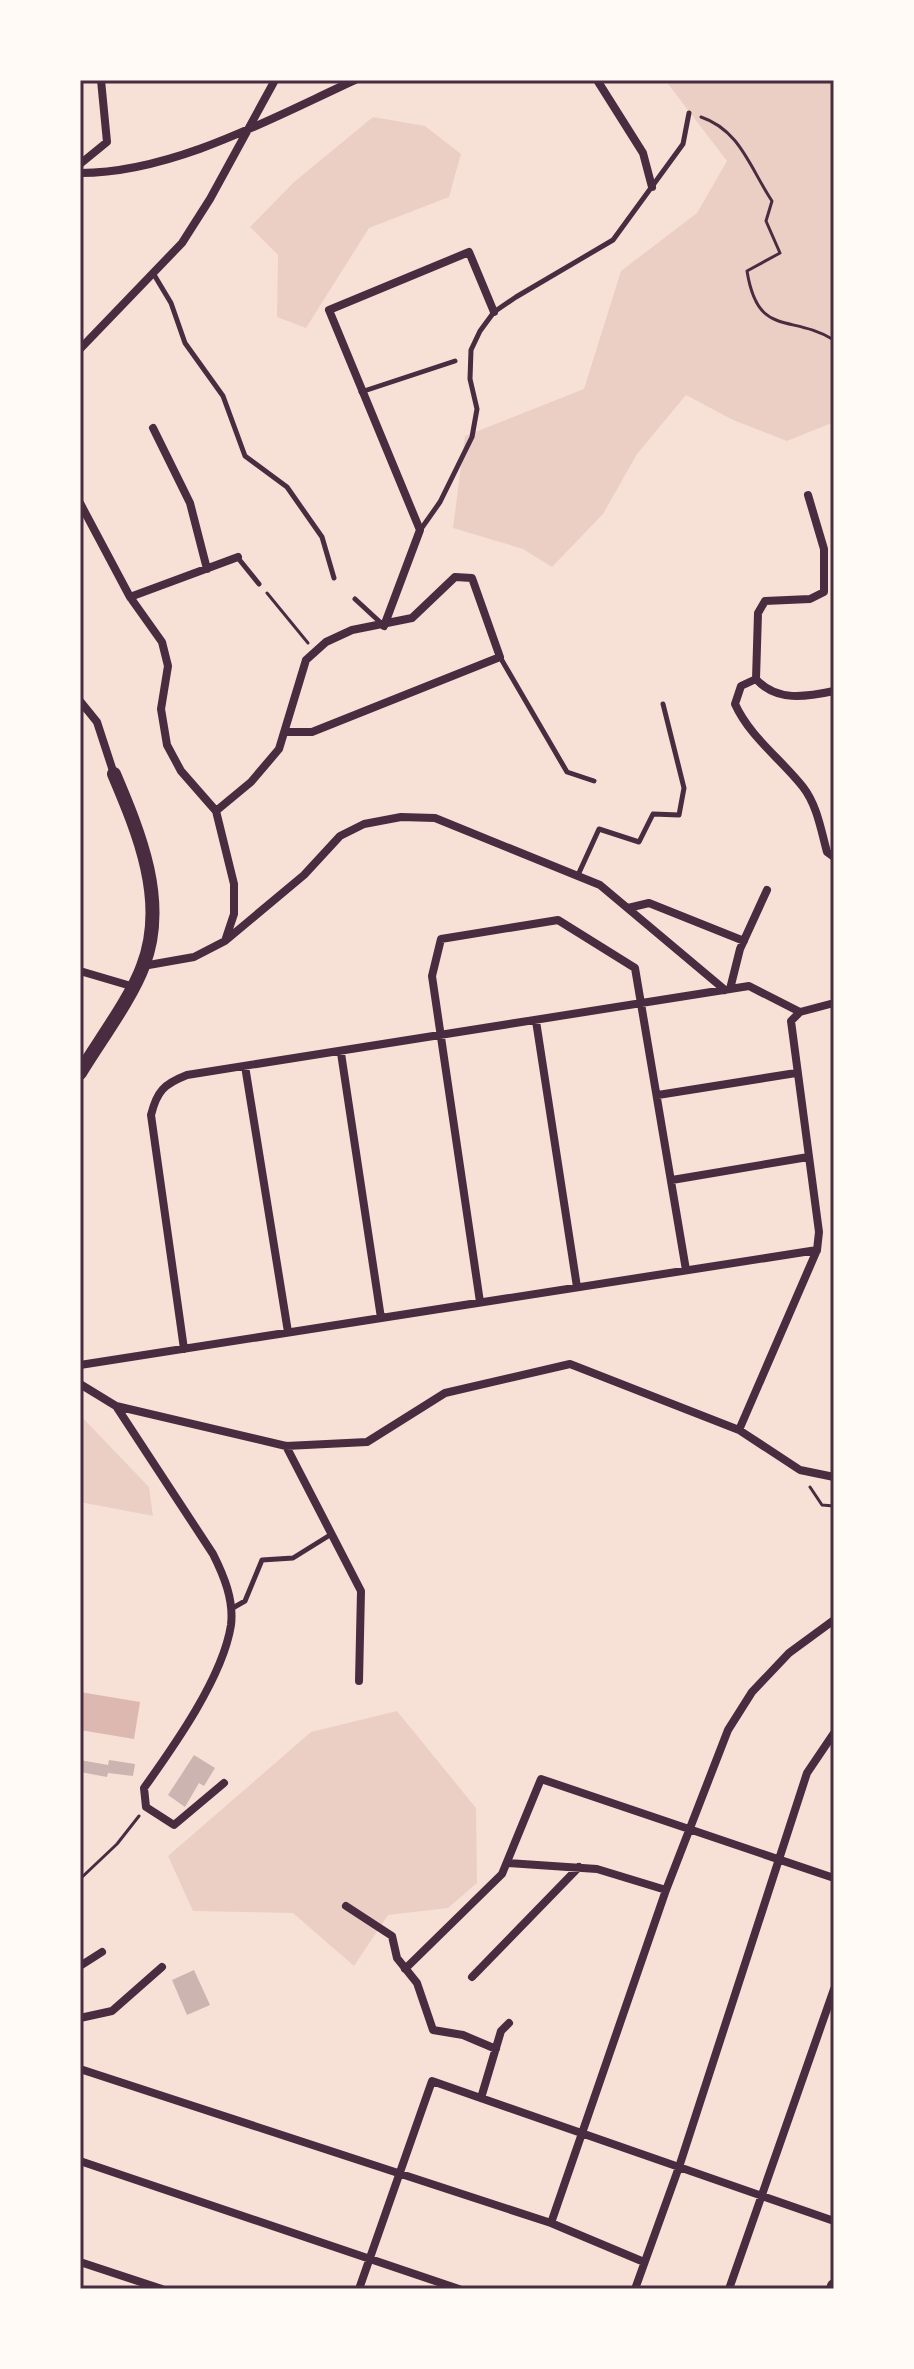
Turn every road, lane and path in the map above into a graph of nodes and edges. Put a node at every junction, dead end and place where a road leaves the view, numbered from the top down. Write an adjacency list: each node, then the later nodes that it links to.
1 (101, 80): 7 (street)
2 (275, 80): 6 (street)
3 (355, 80): 6 (street)
4 (597, 80): 9 (street)
5 (689, 113): 9 (lane); 12 (path)
6 (248, 129): 8 (street); 10 (street)
7 (80, 164)
8 (80, 173)
9 (652, 187): 11 (lane)
10 (153, 272): 13 (street); 22 (lane)
11 (494, 312): 15 (street); 19 (lane)
12 (834, 340)
13 (80, 349)
14 (455, 361): 15 (lane)
15 (361, 392): 19 (street)
16 (153, 428): 21 (street)
17 (808, 495): 29 (street)
18 (80, 503): 24 (street)
19 (420, 530): 26 (street)
20 (238, 557): 21 (street); 23 (lane)
21 (207, 569): 24 (street)
22 (334, 578)
23 (259, 584): 27 (path)
24 (130, 597): 36 (street)
25 (355, 599): 26 (lane)
26 (384, 626): 27 (street); 28 (street)
27 (316, 652): 33 (street)
28 (500, 657): 33 (street); 35 (lane)
29 (756, 679): 30 (street); 37 (street)
30 (834, 691)
31 (80, 701): 34 (street)
32 (663, 704): 38 (lane)
33 (285, 732): 36 (street)
34 (114, 774): 43 (street)
35 (594, 781)
36 (216, 811): 41 (street)
37 (834, 857)
38 (578, 875): 40 (street); 41 (street)
39 (767, 890): 42 (street)
40 (628, 908): 42 (street); 46 (street)
41 (225, 941): 43 (street)
42 (744, 941): 46 (street)
43 (143, 966): 45 (street)
44 (80, 971): 45 (street)
45 (131, 986): 54 (street)
46 (728, 990): 47 (street); 49 (street)
47 (642, 1003): 50 (street); 51 (street); 56 (street)
48 (834, 1003): 49 (street)
49 (800, 1012): 55 (street)
50 (536, 1021): 51 (street); 61 (street)
51 (441, 1037): 52 (street); 62 (street)
52 (341, 1053): 53 (street); 63 (street)
53 (245, 1066): 64 (street); 65 (street)
54 (80, 1073)
55 (796, 1073): 56 (street); 57 (street)
56 (658, 1095): 58 (street)
57 (808, 1157): 58 (street); 59 (street)
58 (672, 1180): 60 (street)
59 (817, 1250): 60 (street); 69 (street)
60 (686, 1270): 61 (street)
61 (577, 1287): 62 (street)
62 (480, 1302): 63 (street)
63 (381, 1318): 64 (street)
64 (288, 1332): 65 (street)
65 (184, 1349): 66 (street)
66 (80, 1365)
67 (80, 1384): 68 (street)
68 (116, 1406): 70 (street); 75 (street)
69 (739, 1430): 70 (street); 71 (street)
70 (286, 1446): 74 (street)
71 (834, 1477)
72 (822, 1505): 73 (path)
73 (834, 1506)
74 (330, 1535): 75 (lane); 77 (street)
75 (231, 1609): 80 (street)
76 (834, 1620): 81 (street)
77 (359, 1681)
78 (834, 1733): 82 (street)
79 (224, 1783): 80 (street)
80 (146, 1807): 86 (path)
81 (689, 1828): 82 (street); 83 (street); 87 (street)
82 (777, 1857): 85 (street); 102 (street)
83 (507, 1863): 84 (street); 92 (street)
84 (579, 1867): 87 (street); 93 (street)
85 (834, 1878)
86 (80, 1879)
87 (666, 1890): 100 (street)
88 (346, 1906): 92 (street)
89 (102, 1952): 90 (street)
90 (80, 1966)
91 (162, 1967): 95 (street)
92 (405, 1969): 97 (street)
93 (472, 1977)
94 (834, 1989): 104 (street)
95 (80, 2018)
96 (509, 2023): 97 (street)
97 (496, 2049): 99 (street)
98 (80, 2069): 103 (street)
99 (481, 2098): 100 (street); 103 (street)
100 (582, 2132): 102 (street); 106 (street)
101 (80, 2161): 107 (street)
102 (679, 2167): 104 (street); 109 (street)
103 (400, 2172): 106 (street); 107 (street)
104 (762, 2195): 105 (street); 114 (street)
105 (834, 2221)
106 (551, 2223): 109 (street)
107 (370, 2258): 111 (street); 112 (street)
108 (80, 2262): 110 (street)
109 (644, 2262): 113 (street)
110 (162, 2289)
111 (359, 2289)
112 (459, 2289)
113 (635, 2289)
114 (729, 2289)

